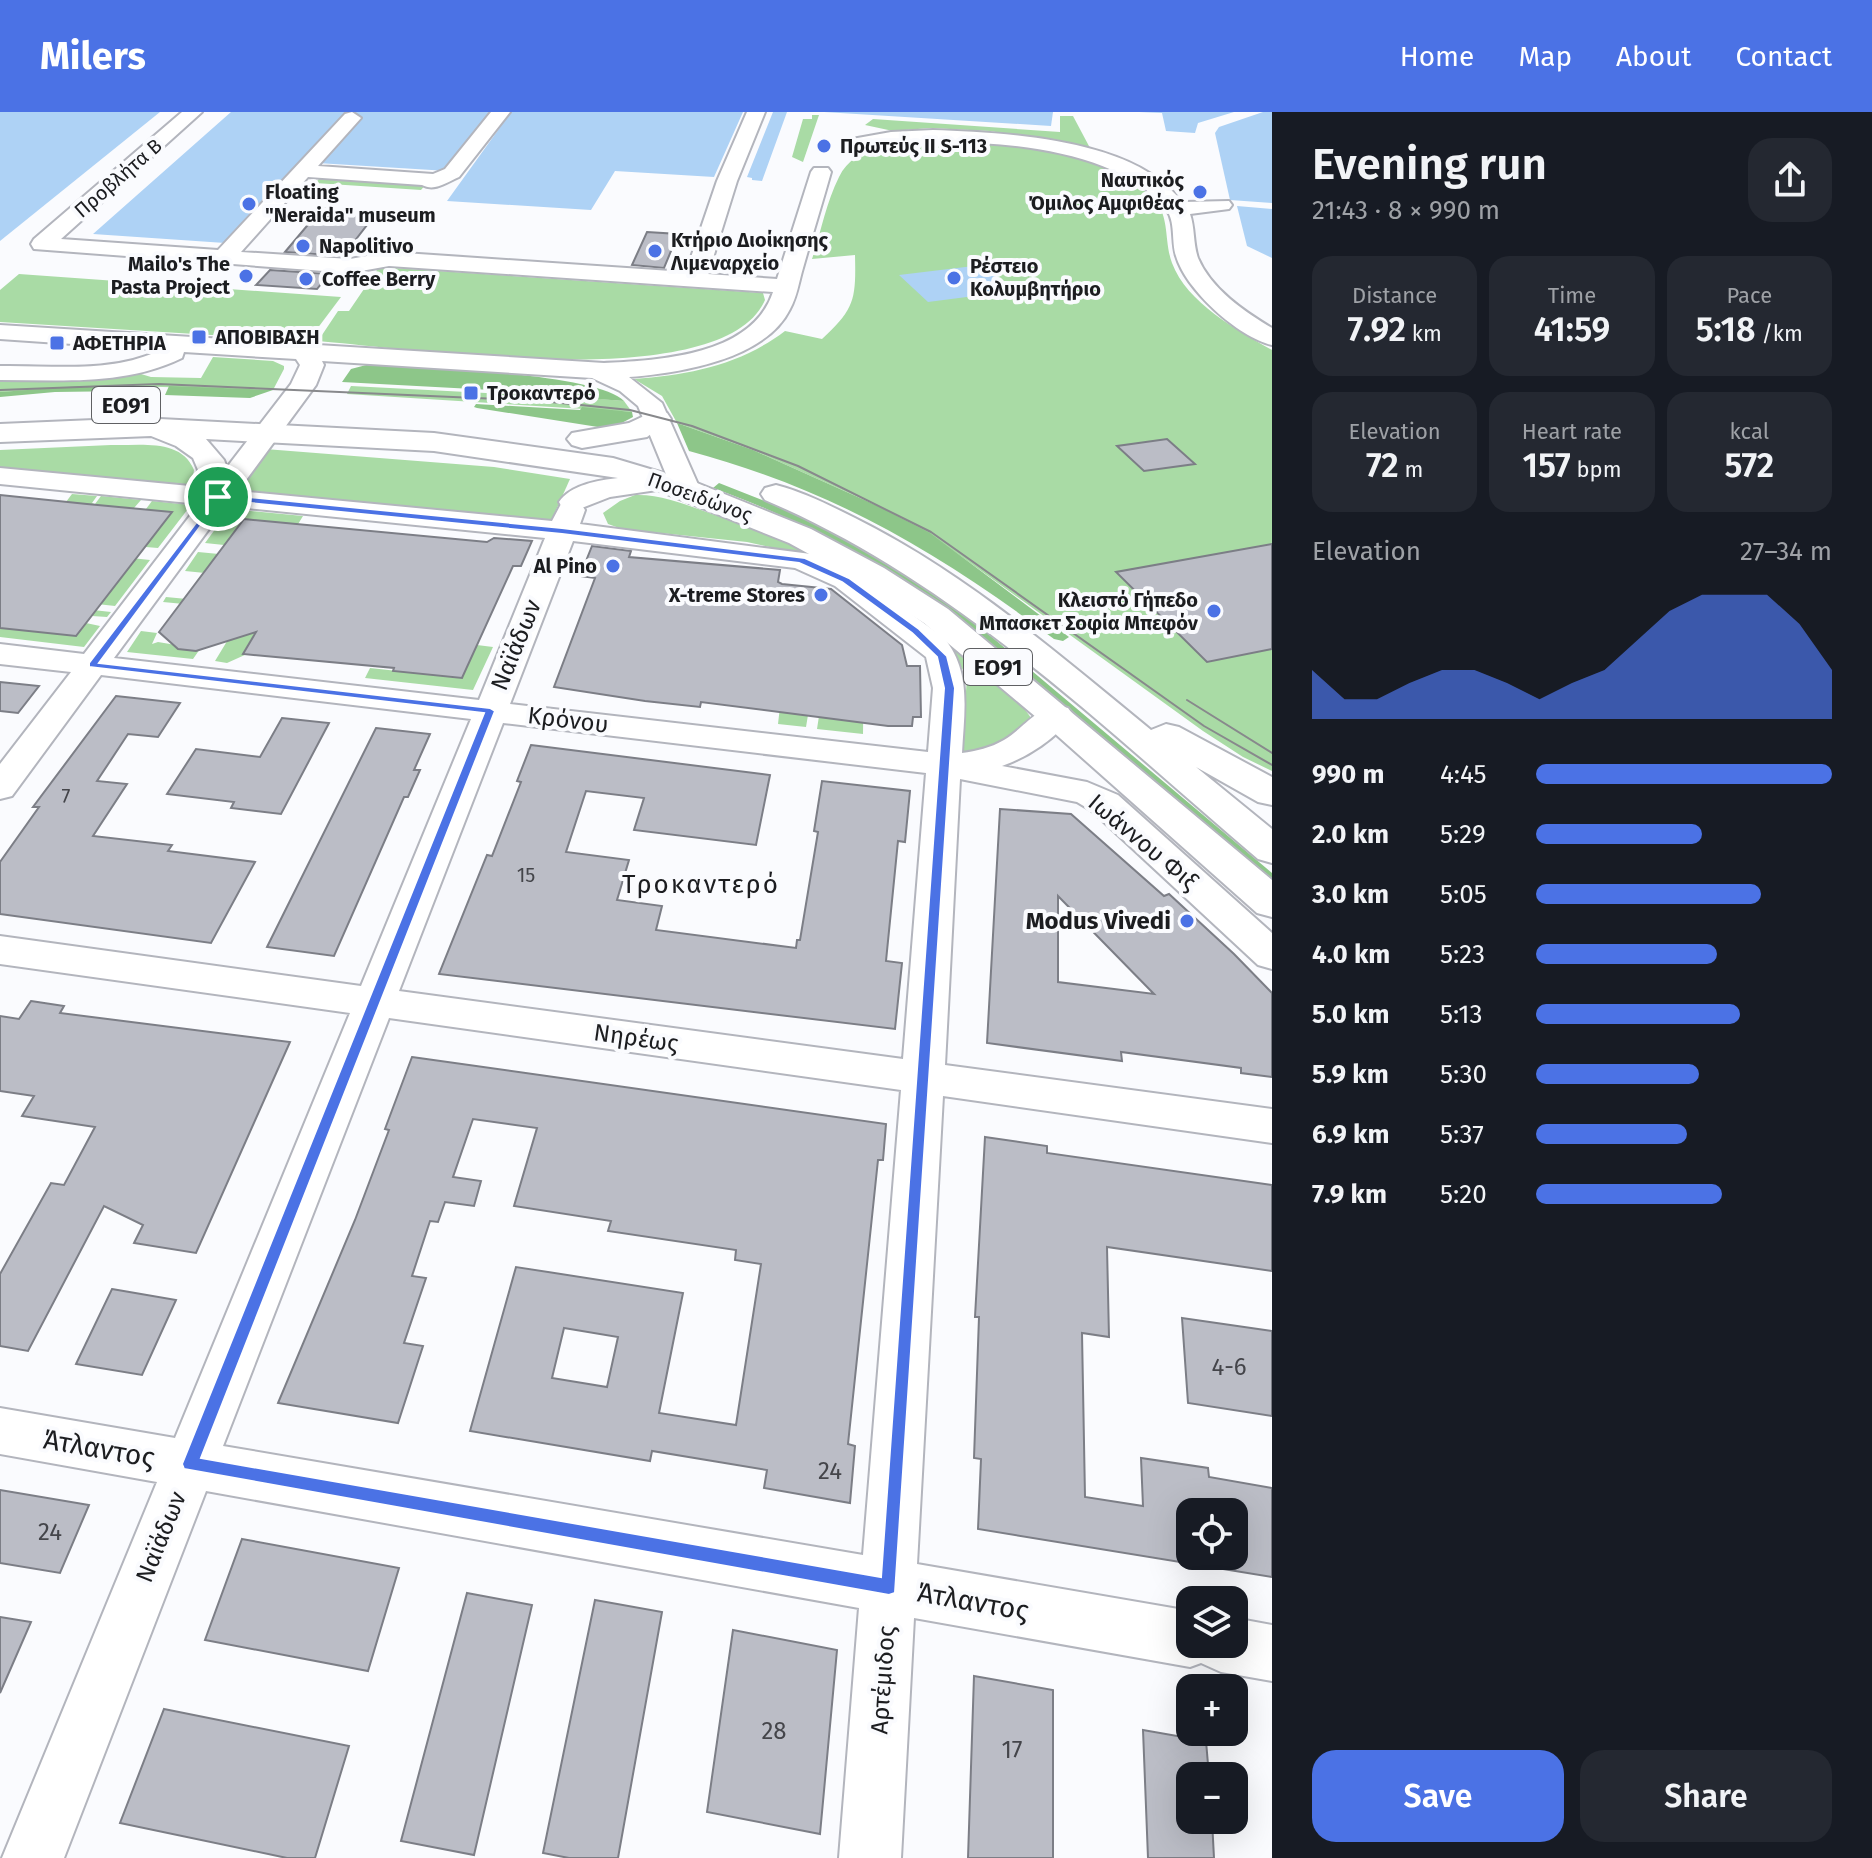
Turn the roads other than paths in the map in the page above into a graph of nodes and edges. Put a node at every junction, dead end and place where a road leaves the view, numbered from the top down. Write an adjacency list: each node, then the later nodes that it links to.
1 (193, 112): 10 (street, Προβλήτα Β)
2 (501, 112): 6 (street)
3 (756, 112): 11 (street)
4 (352, 118): 6 (street)
5 (859, 143): 9 (street)
6 (303, 171): 10 (street)
7 (821, 172): 12 (street)
8 (1222, 205): 9 (street)
9 (1178, 209): 14 (street)
10 (224, 257): 11 (street)
11 (695, 280): 12 (street)
12 (786, 286): 19 (street)
13 (0, 332): 15 (street)
14 (1272, 338)
15 (175, 350): 16 (street); 17 (street); 20 (street)
16 (0, 352)
17 (305, 353): 18 (street); 22 (street)
18 (348, 356): 19 (street); 22 (street)
19 (597, 371): 23 (street)
20 (0, 373)
21 (0, 411): 22 (highway, Ποσειδώνος / ΕΟ91)
22 (283, 415): 24 (highway, Ποσειδώνος / ΕΟ91); 26 (highway, Ποσειδώνος / ΕΟ91); 29 (street)
23 (657, 419): 26 (highway); 27 (street)
24 (141, 427): 25 (highway, Ποσειδώνος / ΕΟ91); 29 (highway)
25 (0, 433)
26 (585, 451): 27 (highway, Ποσειδώνος / ΕΟ91); 30 (highway)
27 (681, 475): 30 (highway); 32 (highway, Ποσειδώνος / ΕΟ91); 36 (highway, Ποσειδώνος / ΕΟ91)
28 (0, 476): 29 (street, Ποσειδώνος)
29 (219, 495): 30 (street, Ποσειδώνος); 33 (street)
30 (568, 517): 34 (street, Ποσειδώνος); 35 (street, Ναϊάδων)
31 (0, 654): 33 (street, Κρόνου)
32 (1044, 660): 39 (highway); 40 (highway, Ποσειδώνος / ΕΟ91)
33 (92, 665): 35 (street, Κρόνου); 38 (street)
34 (949, 688): 37 (street, Αρτέμιδος)
35 (490, 711): 37 (street, Κρόνου); 44 (street, Ναϊάδων)
36 (1056, 715): 37 (street); 41 (highway, Ποσειδώνος / ΕΟ91)
37 (944, 765): 43 (street, Ιωάννου Φιξ); 45 (street, Αρτέμιδος)
38 (0, 788)
39 (1272, 793)
40 (1272, 850)
41 (1272, 903)
42 (0, 950): 44 (street, Νηρέως)
43 (1272, 955)
44 (374, 1002): 45 (street, Νηρέως); 48 (street, Ναϊάδων)
45 (923, 1076): 46 (street, Νηρέως); 49 (street, Αρτέμιδος)
46 (1272, 1126)
47 (0, 1431): 48 (street, Άτλαντος)
48 (190, 1464): 49 (street, Άτλαντος); 53 (street, Ναϊάδων)
49 (889, 1587): 50 (street, Άτλαντος); 54 (street, Αρτέμιδος)
50 (1176, 1637)
51 (1248, 1649): 52 (street)
52 (1272, 1653)
53 (33, 1858)
54 (870, 1858)

